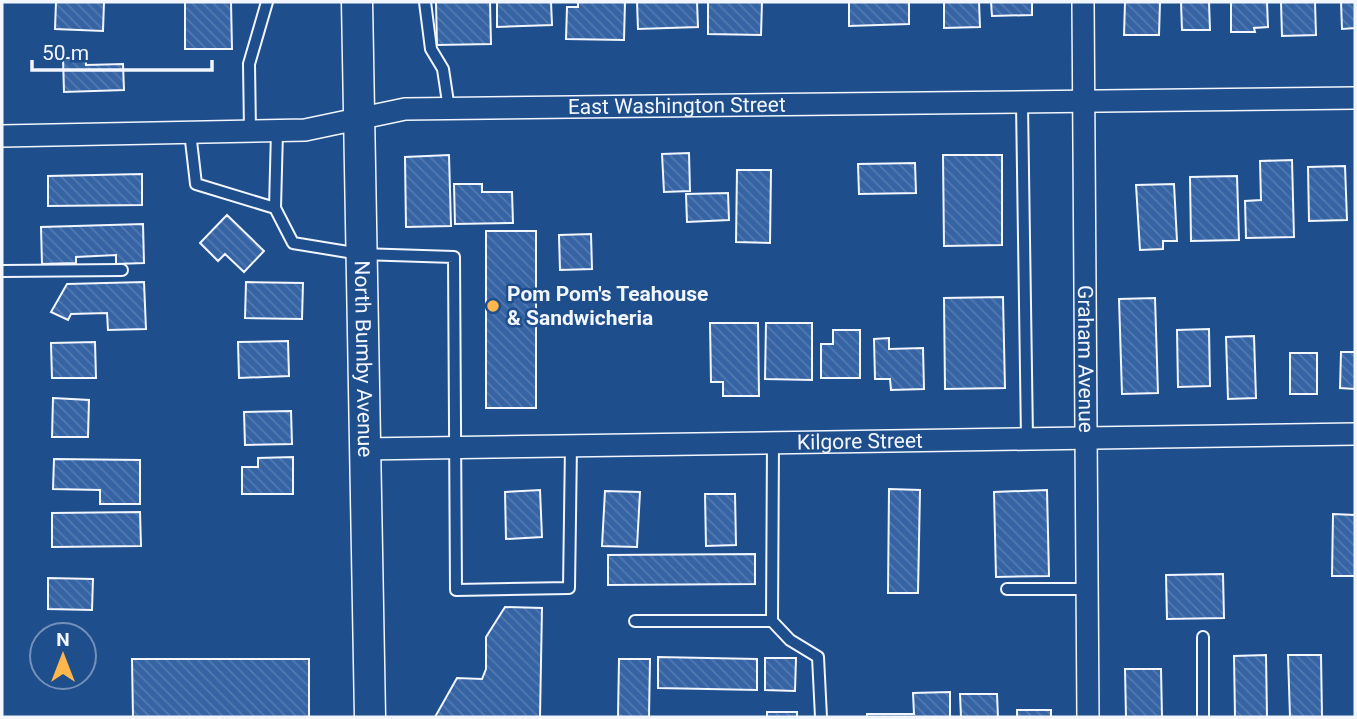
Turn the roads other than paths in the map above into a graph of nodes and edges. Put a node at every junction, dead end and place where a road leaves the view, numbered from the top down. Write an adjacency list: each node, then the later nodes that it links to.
1 (268, 2): 10 (lane)
2 (357, 2): 9 (street, North Bumby Avenue)
3 (425, 2): 8 (lane)
4 (1083, 2): 6 (street, Graham Avenue)
5 (1355, 98): 6 (street, East Washington Street)
6 (1085, 103): 7 (street, East Washington Street); 20 (street, Graham Avenue)
7 (1022, 104): 8 (street, East Washington Street); 19 (lane)
8 (449, 109): 9 (street, East Washington Street)
9 (358, 120): 11 (street, East Washington Street); 15 (street, North Bumby Avenue)
10 (250, 131): 11 (street, East Washington Street); 12 (street, East Washington Street)
11 (277, 131): 14 (lane)
12 (190, 132): 13 (street, East Washington Street); 14 (lane)
13 (2, 136)
14 (275, 208): 15 (lane)
15 (360, 254): 23 (lane); 24 (street, North Bumby Avenue)
16 (2, 271): 17 (lane)
17 (122, 271)
18 (1355, 434): 20 (street, Kilgore Street)
19 (1027, 438): 20 (street, Kilgore Street); 21 (street, Kilgore Street)
20 (1084, 438): 26 (street, Graham Avenue)
21 (773, 442): 22 (street, Kilgore Street); 28 (lane)
22 (571, 445): 23 (street, Kilgore Street); 23 (lane)
23 (455, 447): 24 (street, Kilgore Street)
24 (363, 449): 30 (street, North Bumby Avenue)
25 (1007, 589): 26 (lane)
26 (1086, 589): 32 (street, Graham Avenue)
27 (635, 621): 28 (lane)
28 (772, 621): 31 (lane)
29 (1203, 638): 33 (lane)
30 (370, 717)
31 (821, 717)
32 (1088, 717)
33 (1203, 717)

